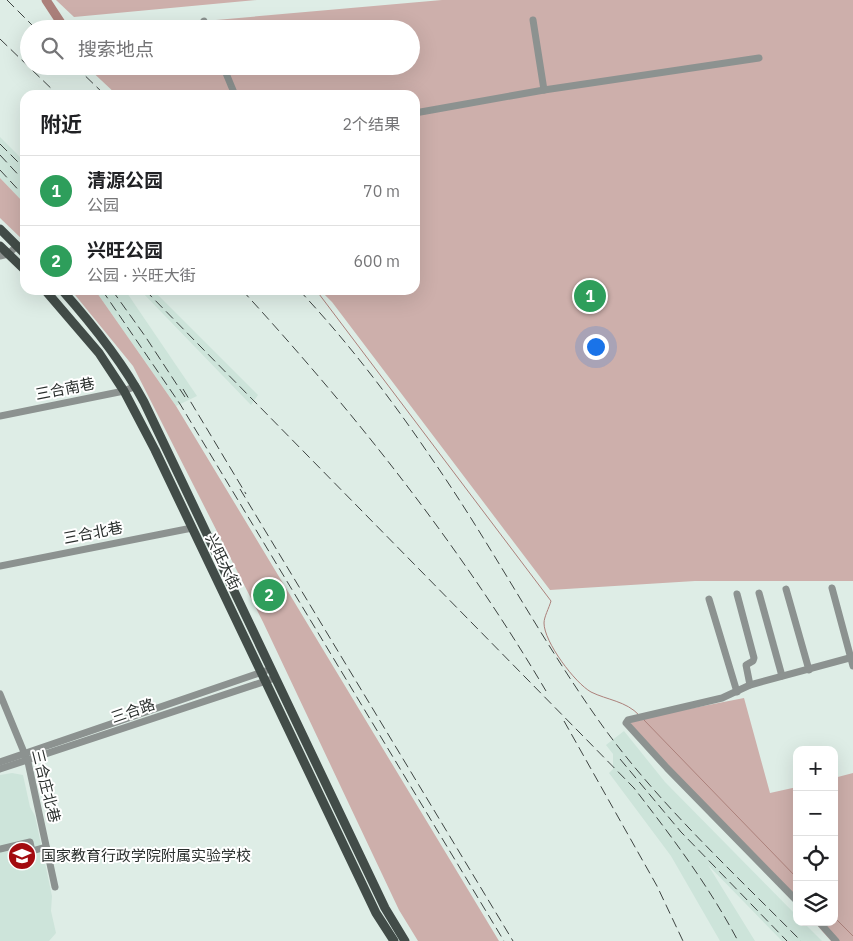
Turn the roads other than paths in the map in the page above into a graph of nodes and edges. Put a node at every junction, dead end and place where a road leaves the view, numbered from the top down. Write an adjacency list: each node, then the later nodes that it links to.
1 (533, 20): 5 (street)
2 (759, 58): 5 (street)
3 (227, 75): 4 (street)
4 (233, 90)
5 (544, 90): 6 (street)
6 (420, 112)
7 (0, 229): 9 (main road)
8 (0, 246): 11 (main road)
9 (17, 246): 10 (main road); 11 (street)
10 (20, 249)
11 (4, 255): 12 (main road)
12 (20, 266)
13 (49, 295): 16 (main road, 兴旺大街)
14 (66, 295): 15 (main road, 兴旺大街)
15 (136, 386): 16 (street, 三合南巷); 27 (main road, 兴旺大街)
16 (124, 391): 17 (street, 三合南巷); 18 (main road, 兴旺大街)
17 (0, 416)
18 (192, 528): 19 (street, 三合北巷); 29 (main road, 兴旺大街)
19 (0, 566)
20 (832, 588): 25 (street)
21 (786, 589): 26 (street)
22 (759, 593): 28 (street)
23 (736, 594): 30 (street)
24 (709, 599): 31 (street)
25 (852, 660): 26 (street)
26 (808, 670): 28 (street)
27 (273, 673): 29 (street, 三合路); 42 (main road, 兴旺大街)
28 (782, 676): 30 (street)
29 (263, 677): 33 (street, 三合路); 41 (main road, 兴旺大街)
30 (750, 684): 31 (street)
31 (737, 692): 39 (street)
32 (0, 694): 33 (street, 三合庄北巷)
33 (26, 758): 34 (street, 三合路); 35 (street, 三合路); 36 (street, 三合庄北巷)
34 (0, 762)
35 (0, 769)
36 (46, 847): 37 (street); 38 (street, 三合庄北巷)
37 (0, 849)
38 (55, 887)
39 (793, 896)
40 (822, 926): 43 (street)
41 (394, 941)
42 (405, 941)
43 (836, 941)

